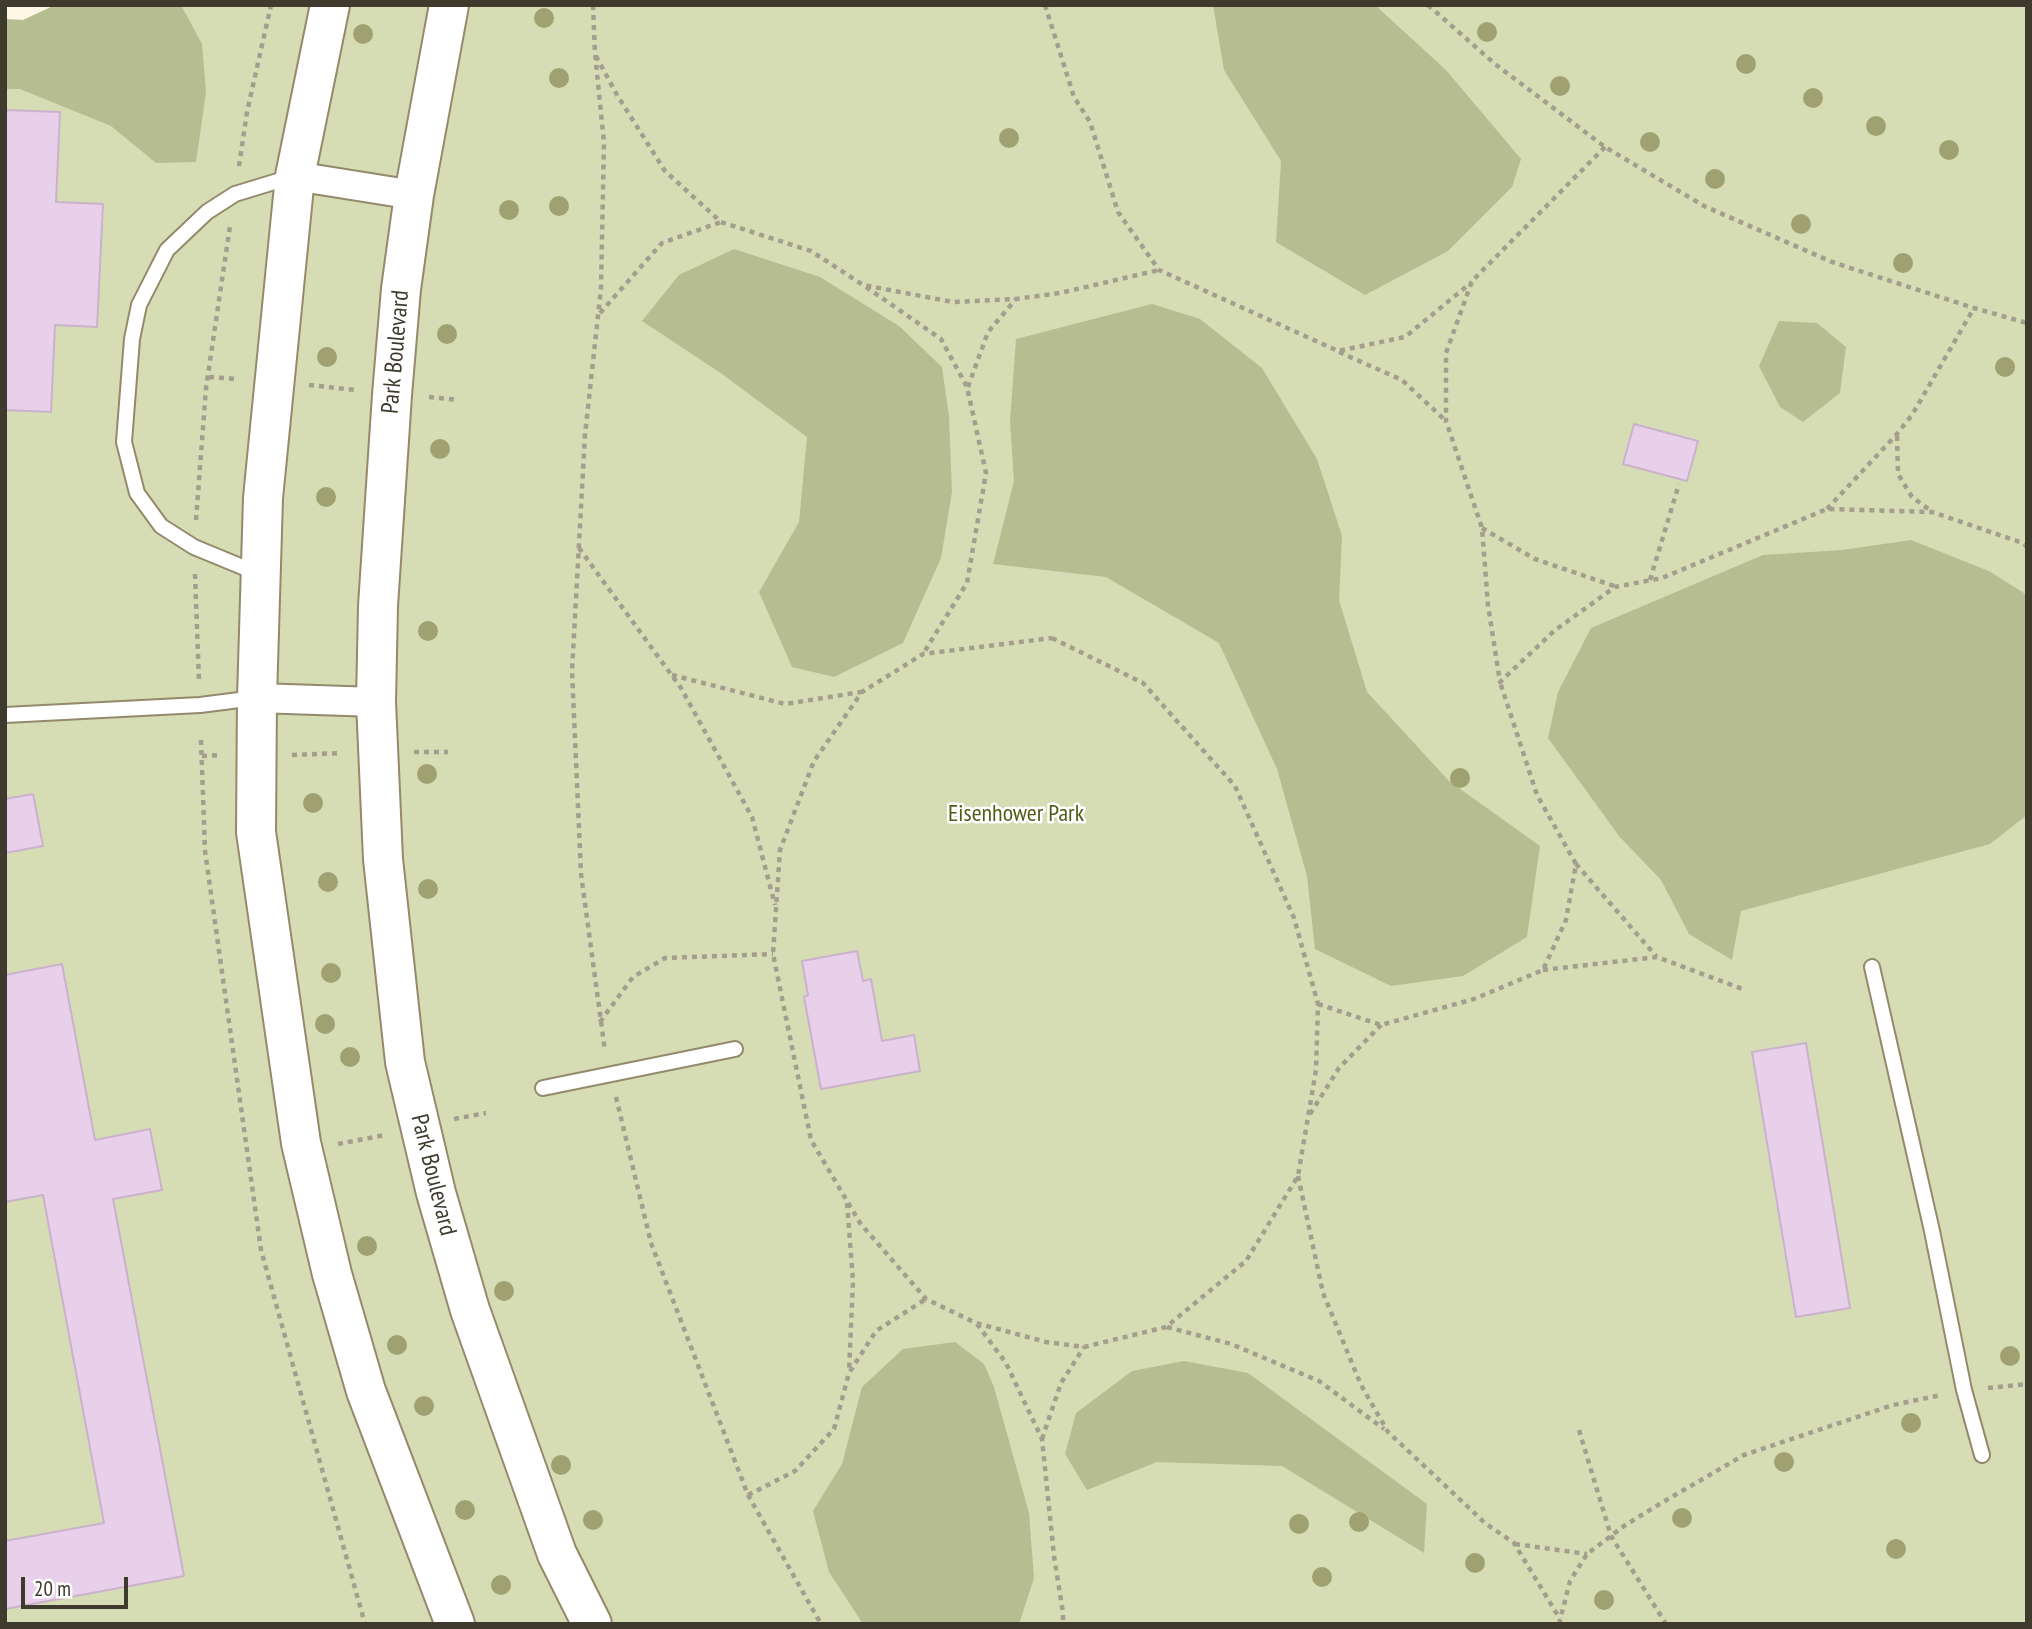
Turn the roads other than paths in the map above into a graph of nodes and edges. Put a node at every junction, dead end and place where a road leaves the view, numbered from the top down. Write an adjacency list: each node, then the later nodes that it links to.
1 (330, 5): 3 (street)
2 (449, 5): 4 (street, Park Boulevard)
3 (295, 176): 4 (street); 5 (street); 5 (lane)
4 (414, 195): 7 (street, Park Boulevard)
5 (261, 574): 6 (street)
6 (257, 698): 7 (street); 8 (lane); 13 (street)
7 (376, 702): 14 (street, Park Boulevard)
8 (5, 715)
9 (1872, 967): 12 (lane)
10 (735, 1049): 11 (lane)
11 (543, 1088)
12 (1982, 1455)
13 (455, 1624)
14 (592, 1624)

